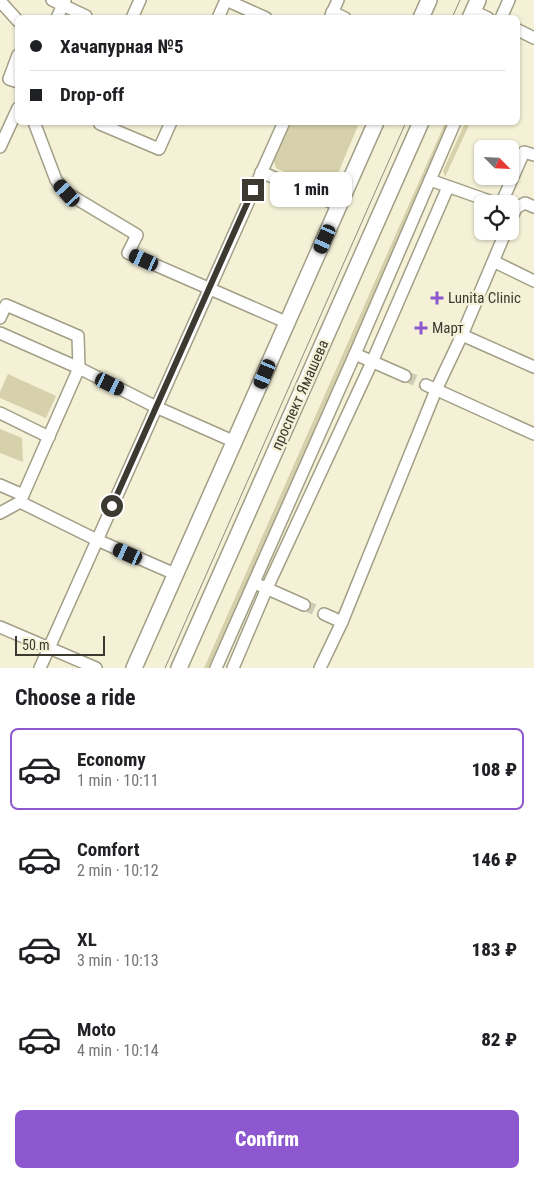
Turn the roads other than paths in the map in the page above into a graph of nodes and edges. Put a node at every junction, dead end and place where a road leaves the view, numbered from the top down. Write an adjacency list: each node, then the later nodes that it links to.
1 (140, 0): 9 (lane)
2 (338, 0): 12 (lane)
3 (428, 0): 13 (main road)
4 (509, 0): 14 (lane)
5 (0, 1): 15 (lane)
6 (60, 2): 7 (lane); 8 (lane)
7 (58, 15)
8 (84, 15)
9 (133, 15)
10 (219, 15): 11 (lane)
11 (259, 15)
12 (331, 15)
13 (423, 15)
14 (502, 15)
15 (15, 18)
16 (520, 31): 17 (lane)
17 (534, 38)
18 (15, 62): 19 (lane)
19 (15, 81)
20 (15, 114): 28 (lane)
21 (35, 125): 41 (lane)
22 (102, 125): 23 (lane)
23 (170, 125)
24 (283, 125): 30 (lane)
25 (375, 125): 36 (main road)
26 (420, 125): 73 (main road, проспект Ямашева)
27 (454, 125): 31 (lane)
28 (0, 147)
29 (534, 155): 33 (lane)
30 (262, 172): 36 (lane); 41 (lane)
31 (430, 180): 32 (lane); 46 (lane)
32 (448, 187): 34 (lane); 47 (lane)
33 (503, 195)
34 (474, 196)
35 (519, 205): 37 (lane)
36 (340, 206): 43 (main road)
37 (534, 207)
38 (502, 240): 45 (lane)
39 (495, 262): 40 (lane)
40 (534, 281)
41 (209, 289): 43 (lane); 52 (lane)
42 (0, 318): 49 (lane)
43 (288, 322): 56 (main road)
44 (0, 333): 49 (lane)
45 (462, 335): 48 (lane); 51 (lane)
46 (356, 354): 47 (lane); 62 (lane)
47 (372, 362): 50 (lane); 63 (lane)
48 (534, 367)
49 (79, 368): 52 (lane); 55 (lane)
50 (405, 376)
51 (431, 388): 54 (lane); 66 (lane)
52 (156, 406): 56 (lane); 60 (lane)
53 (0, 413): 55 (lane)
54 (534, 434)
55 (49, 437): 58 (lane)
56 (235, 442): 61 (main road)
57 (0, 485): 58 (lane)
58 (22, 498): 59 (lane); 60 (lane)
59 (0, 513)
60 (97, 540): 61 (lane); 68 (lane)
61 (175, 574): 72 (main road)
62 (254, 582): 63 (lane); 74 (lane)
63 (266, 588): 64 (lane); 75 (lane)
64 (304, 604)
65 (324, 614): 66 (lane)
66 (342, 622): 69 (lane)
67 (0, 627): 68 (lane)
68 (48, 648): 70 (lane); 71 (lane)
69 (323, 667)
70 (40, 668)
71 (96, 668)
72 (134, 668)
73 (179, 668)
74 (216, 668)
75 (233, 668)

